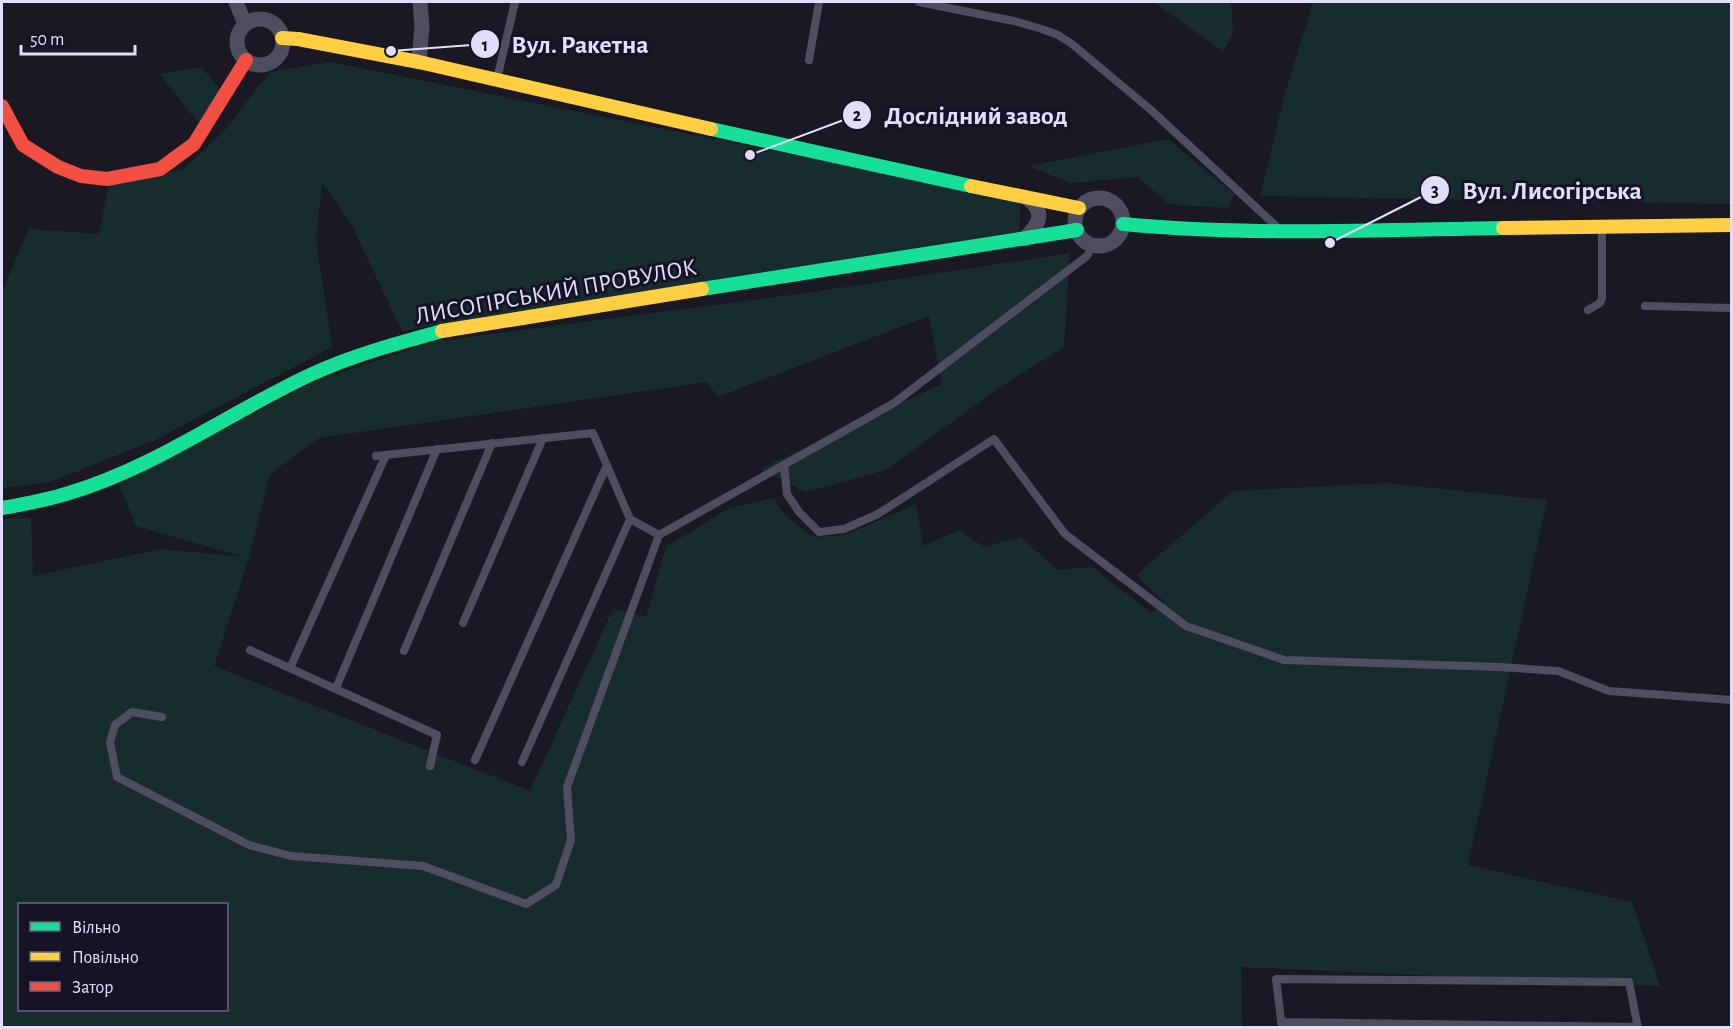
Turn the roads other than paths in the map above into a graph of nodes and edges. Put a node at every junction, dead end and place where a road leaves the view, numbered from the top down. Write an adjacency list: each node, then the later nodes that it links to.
1 (236, 2): 6 (street)
2 (420, 2): 10 (street)
3 (515, 2): 11 (lane)
4 (819, 2): 9 (lane)
5 (919, 2): 19 (lane)
6 (245, 24): 7 (street); 8 (street)
7 (282, 38): 8 (street); 10 (street)
8 (246, 60): 12 (street)
9 (809, 60)
10 (419, 62): 11 (street)
11 (497, 80): 13 (street)
12 (2, 106)
13 (1028, 199): 14 (street); 20 (street)
14 (1079, 208): 15 (street); 18 (street)
15 (1123, 224): 19 (street); 21 (street)
16 (1731, 225): 17 (street)
17 (1602, 226): 19 (street); 24 (lane)
18 (1077, 230): 20 (street, ЛИСОГІРСЬКИЙ ПРОВУЛОК); 21 (street)
19 (1281, 231)
20 (1024, 239): 32 (street, ЛИСОГІРСЬКИЙ ПРОВУЛОК)
21 (1093, 245): 31 (lane)
22 (1645, 306): 23 (lane)
23 (1731, 308)
24 (1588, 310)
25 (543, 438): 26 (lane); 30 (lane); 35 (lane)
26 (492, 443): 27 (lane); 37 (lane)
27 (437, 449): 28 (lane); 39 (lane)
28 (386, 455): 29 (lane); 38 (lane)
29 (376, 456)
30 (607, 465): 33 (lane); 42 (lane)
31 (784, 465): 34 (lane); 40 (lane)
32 (2, 508)
33 (630, 519): 34 (lane); 43 (lane)
34 (659, 535): 41 (lane)
35 (464, 622)
36 (250, 650): 38 (lane)
37 (404, 651)
38 (290, 668): 39 (lane)
39 (336, 688): 44 (lane)
40 (1731, 700)
41 (162, 717)
42 (475, 759)
43 (522, 762)
44 (430, 766)
45 (1282, 1025): 46 (lane); 46 (lane)
46 (1638, 1027)

